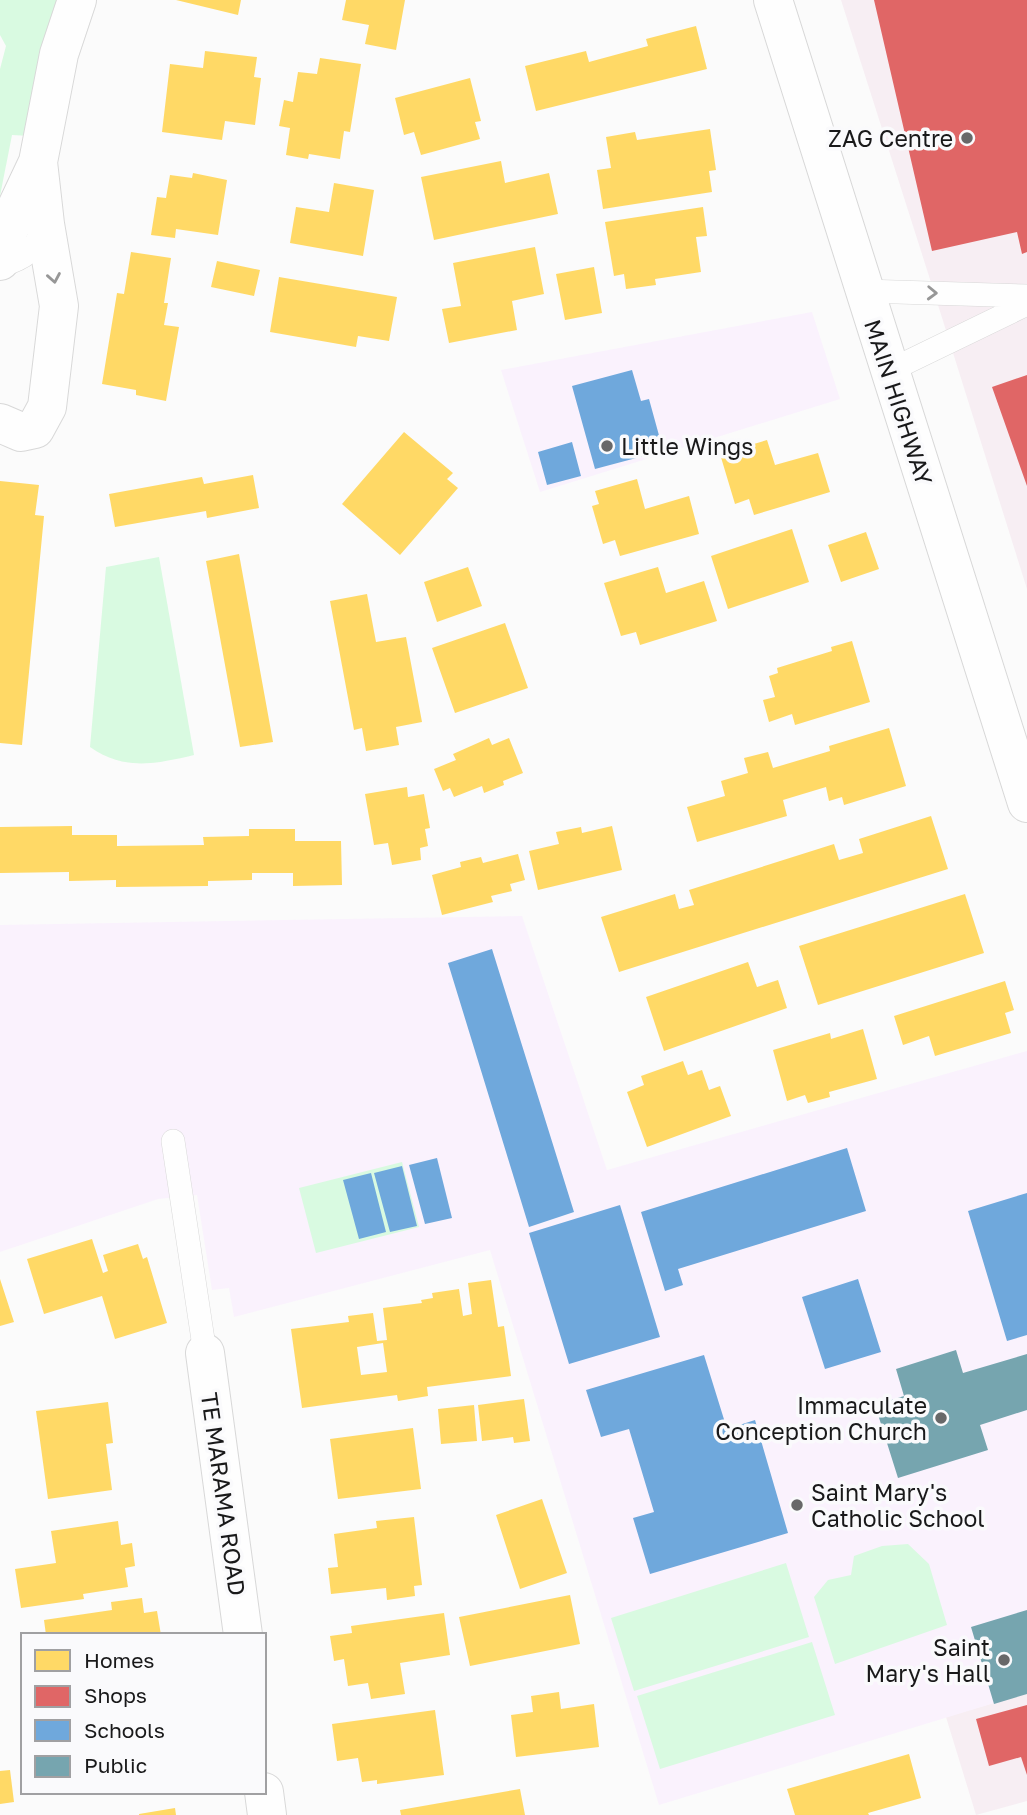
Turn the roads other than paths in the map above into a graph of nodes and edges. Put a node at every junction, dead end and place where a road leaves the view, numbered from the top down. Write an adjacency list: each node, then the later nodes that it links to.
1 (77, 0): 3 (street)
2 (773, 0): 6 (street, MAIN HIGHWAY)
3 (38, 162): 4 (street); 5 (street)
4 (45, 224): 5 (lane); 10 (street, one-way to 10)
5 (0, 263)
6 (864, 291): 7 (lane, one-way to 7); 9 (street, MAIN HIGHWAY)
7 (1027, 296)
8 (1027, 304): 9 (lane)
9 (889, 371): 11 (street, MAIN HIGHWAY)
10 (0, 423)
11 (1027, 803)
12 (173, 1141): 13 (lane)
13 (205, 1353): 14 (street, TE MARAMA ROAD)
14 (243, 1633)
15 (264, 1794): 16 (street)
16 (267, 1815)

